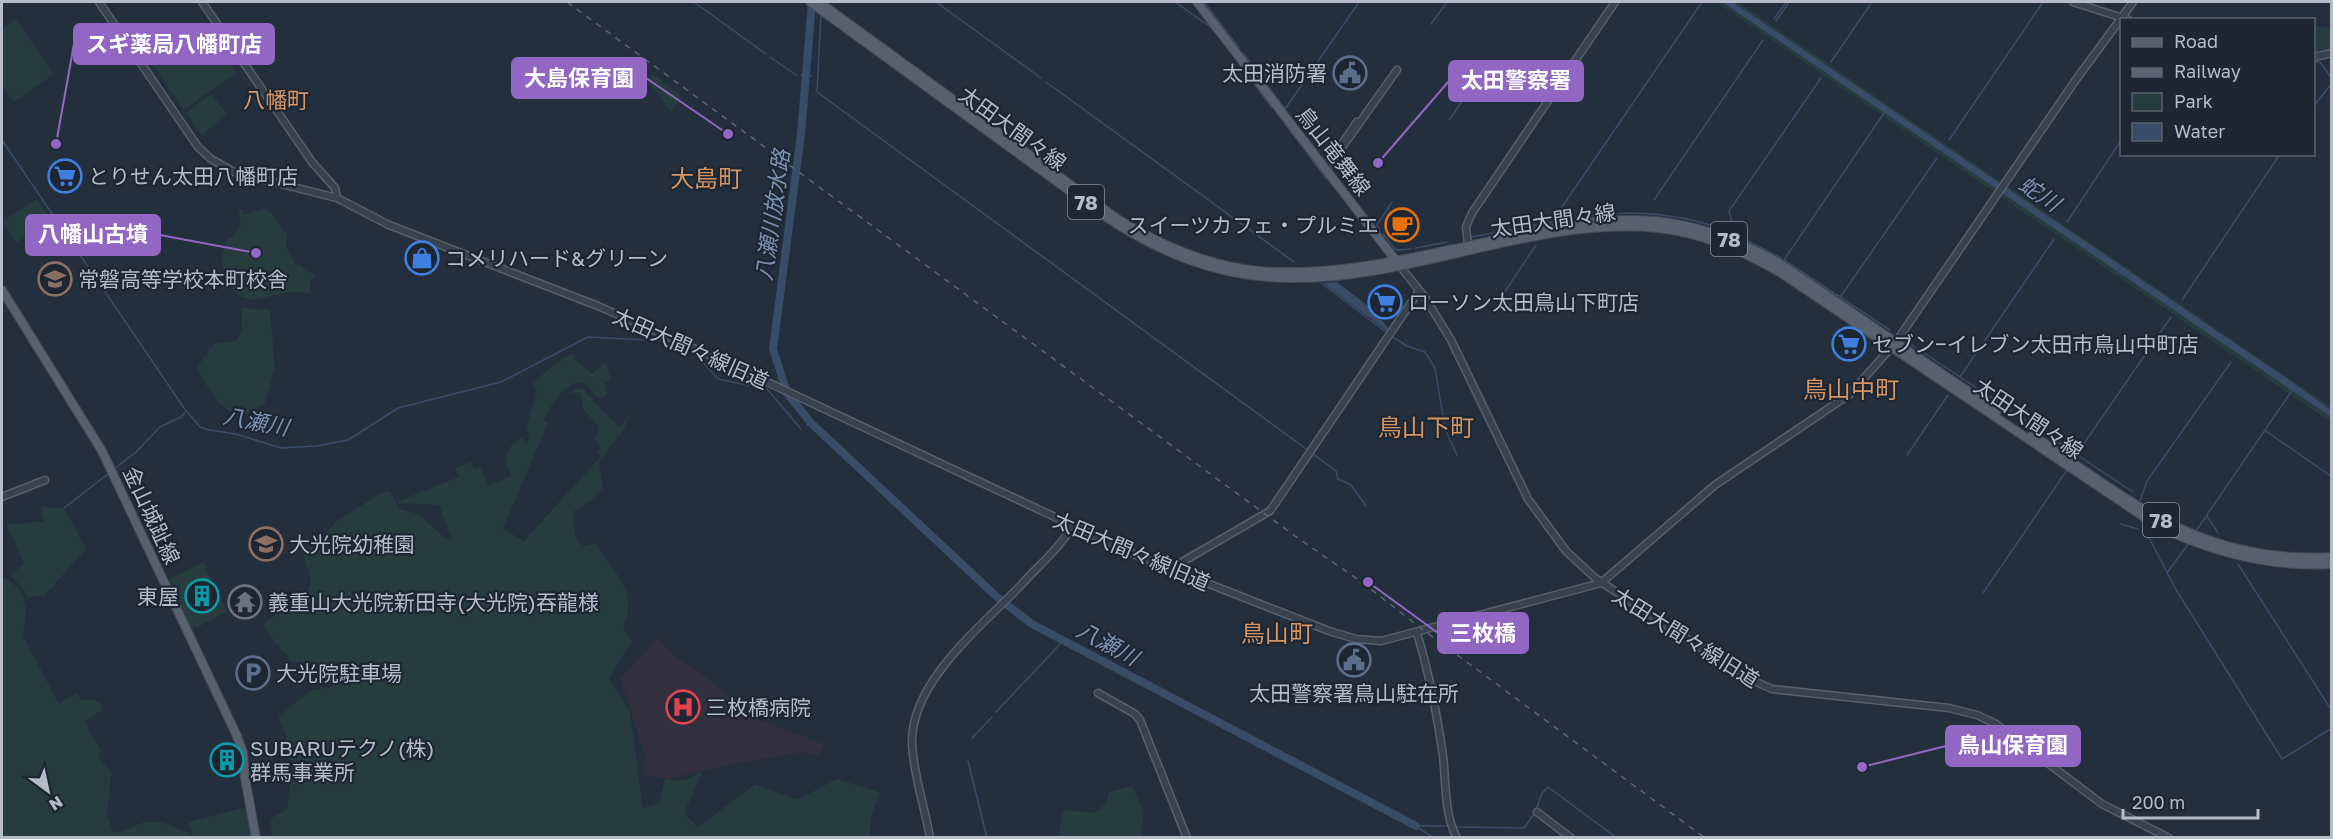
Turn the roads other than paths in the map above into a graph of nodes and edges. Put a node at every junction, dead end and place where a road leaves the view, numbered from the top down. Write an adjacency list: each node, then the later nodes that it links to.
1 (99, 2): 15 (street, 太田大間々線旧道)
2 (202, 2): 15 (street)
3 (810, 2): 8 (main road, 太田大間々線 / 78)
4 (1197, 2): 14 (main road, 鳥山竜舞線)
5 (1615, 2): 16 (street)
6 (2073, 2): 9 (street)
7 (2133, 2): 10 (street)
8 (818, 4): 17 (main road, 太田大間々線 / 78)
9 (2123, 18)
10 (2126, 18)
11 (2120, 27): 20 (street)
12 (2331, 53): 13 (street)
13 (2315, 57)
14 (1325, 169): 14 (street); 17 (main road, 鳥山竜舞線)
15 (337, 198): 23 (street, 太田大間々線旧道)
16 (1468, 245): 17 (main road, 太田大間々線 / 78); 20 (main road, 太田大間々線 / 78)
17 (1397, 262): 19 (street); 20 (main road, 太田大間々線 / 78)
18 (2, 290): 31 (main road, 金山城趾線)
19 (1419, 291): 26 (street); 27 (street)
20 (1894, 345): 24 (main road, 太田大間々線 / 78); 25 (main road, 太田大間々線 / 78); 27 (street)
21 (45, 480): 22 (street)
22 (2, 497)
23 (1072, 526): 26 (street, 太田大間々線旧道); 32 (street)
24 (2331, 557)
25 (2331, 564)
26 (1170, 569): 28 (street, 太田大間々線旧道)
27 (1601, 583): 28 (street, 太田大間々線旧道); 36 (street, 太田大間々線旧道)
28 (1416, 633): 34 (street)
29 (1098, 693): 33 (street)
30 (1537, 812): 35 (street)
31 (256, 837)
32 (930, 837)
33 (1186, 837)
34 (1457, 837)
35 (1571, 837)
36 (2169, 837)

